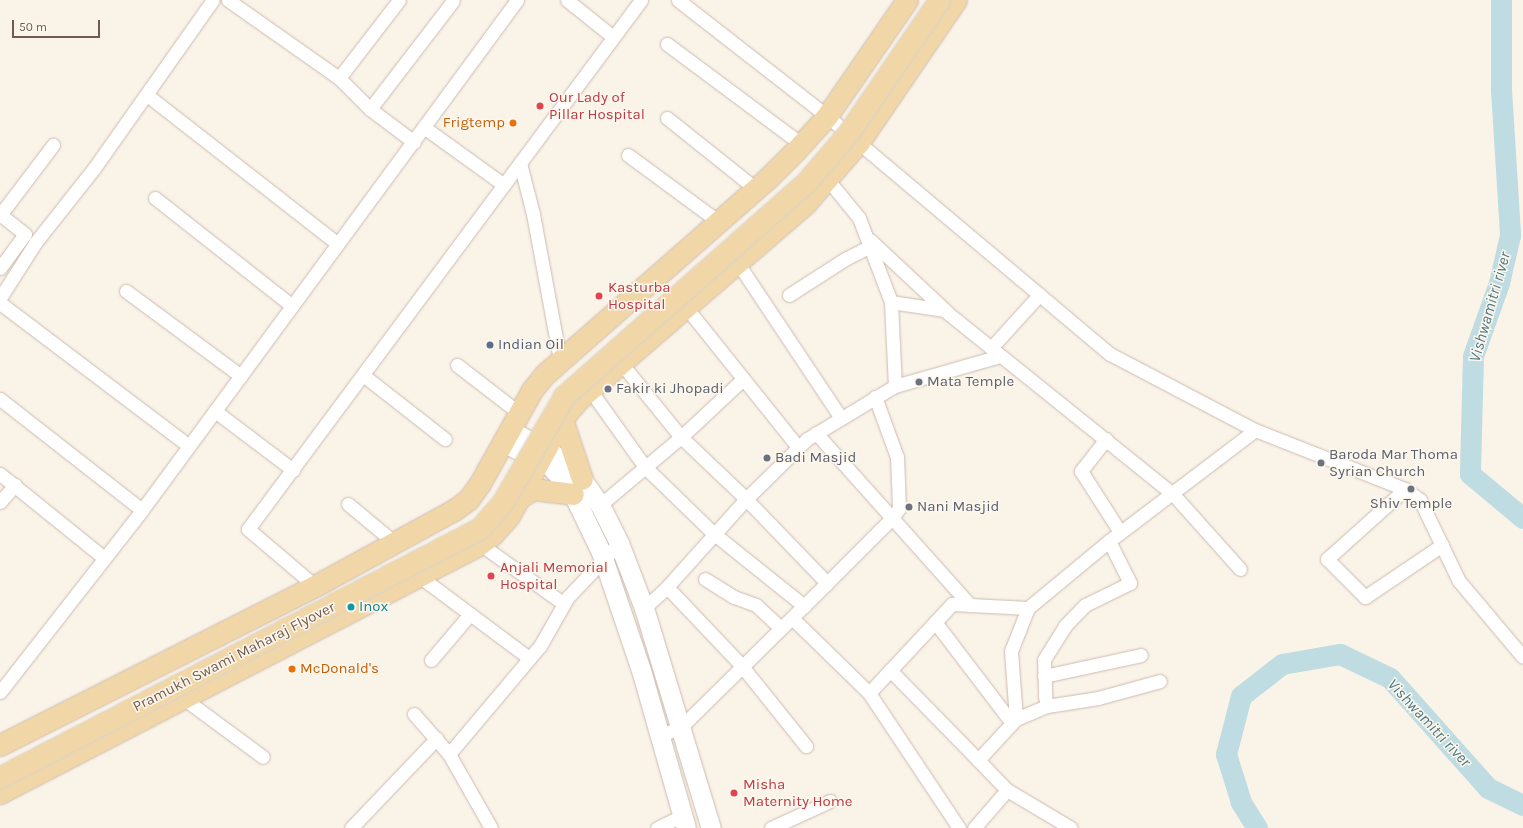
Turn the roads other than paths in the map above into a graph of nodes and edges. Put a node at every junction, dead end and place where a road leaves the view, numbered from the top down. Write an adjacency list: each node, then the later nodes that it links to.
1 (213, 0): 16 (street)
2 (228, 0): 15 (street)
3 (399, 0): 15 (street)
4 (517, 0): 20 (street)
5 (567, 0): 13 (street)
6 (641, 0): 13 (street)
7 (678, 0): 18 (street)
8 (907, 0): 18 (main road)
9 (922, 0): 129 (main road, Pramukh Swami Maharaj Flyover)
10 (939, 0): 130 (main road, Pramukh Swami Maharaj Flyover, bridge)
11 (956, 0): 22 (main road)
12 (454, 1): 17 (street)
13 (613, 37): 26 (street)
14 (667, 44): 23 (street)
15 (340, 78): 17 (street)
16 (147, 95): 34 (street); 40 (street)
17 (370, 109): 21 (street)
18 (827, 116): 22 (street); 23 (main road)
19 (667, 118): 29 (street)
20 (425, 128): 21 (street); 28 (street)
21 (414, 142): 34 (street)
22 (859, 142): 27 (main road); 38 (street)
23 (801, 144): 29 (main road)
24 (53, 145): 31 (street)
25 (628, 155): 32 (street)
26 (520, 163): 28 (street); 47 (street)
27 (828, 180): 33 (street); 35 (main road)
28 (504, 185): 50 (street)
29 (756, 189): 32 (main road)
30 (155, 198): 43 (street)
31 (1, 215): 36 (street)
32 (719, 222): 47 (main road)
33 (868, 242): 39 (street); 41 (street); 45 (street)
34 (338, 244): 43 (street)
35 (737, 262): 44 (main road); 58 (street)
36 (0, 268)
37 (126, 291): 51 (street)
38 (1039, 294): 46 (street); 61 (street)
39 (789, 295)
40 (0, 298)
41 (890, 302): 45 (street); 53 (street)
42 (0, 304): 66 (street)
43 (292, 306): 51 (street)
44 (685, 306): 48 (main road); 52 (street)
45 (948, 314): 46 (street)
46 (995, 352): 53 (street); 65 (street)
47 (560, 360): 60 (main road)
48 (621, 363): 54 (main road); 63 (street)
49 (457, 365): 60 (street)
50 (363, 375): 64 (street); 70 (street)
51 (241, 376): 57 (street)
52 (742, 378): 63 (street); 67 (street)
53 (894, 386): 55 (street)
54 (590, 390): 59 (main road); 69 (street)
55 (875, 397): 58 (street); 82 (street)
56 (0, 399): 81 (street)
57 (215, 411): 66 (street); 70 (street)
58 (841, 418): 62 (street)
59 (562, 419): 68 (main road); 73 (main road)
60 (511, 428): 68 (street); 86 (main road)
61 (1255, 430): 74 (street); 75 (street)
62 (816, 433): 67 (street); 82 (street)
63 (681, 437): 69 (street); 77 (street)
64 (445, 439)
65 (1106, 439): 75 (street); 83 (street)
66 (189, 446): 81 (street)
67 (798, 447): 77 (street)
68 (543, 454): 73 (street); 76 (main road)
69 (645, 467): 80 (street); 84 (street)
70 (293, 470): 96 (street)
71 (0, 474): 72 (street)
72 (14, 485): 78 (street); 90 (street)
73 (577, 486): 76 (main road); 80 (street); 91 (street)
74 (1405, 489): 89 (street); 89 (street)
75 (1172, 493): 83 (street); 92 (street)
76 (519, 498): 88 (main road)
77 (746, 499): 84 (street); 95 (street)
78 (0, 502)
79 (348, 504): 86 (street)
80 (600, 505): 87 (street)
81 (142, 510): 90 (street)
82 (892, 518): 95 (street); 99 (street)
83 (1120, 532): 85 (street)
84 (714, 533): 97 (street); 100 (street)
85 (1109, 541): 102 (street); 113 (street)
86 (395, 543): 96 (main road)
87 (619, 543): 91 (street); 101 (street)
88 (480, 544): 93 (main road); 98 (street)
89 (1442, 545): 108 (street)
90 (104, 558): 115 (street)
91 (604, 560): 98 (street); 122 (street)
92 (1240, 569)
93 (419, 576): 103 (street); 117 (main road)
94 (705, 579): 106 (street)
95 (827, 584): 100 (street)
96 (315, 586): 124 (main road)
97 (667, 587): 101 (street); 111 (street)
98 (564, 604): 109 (street)
99 (970, 605): 102 (street); 105 (street)
100 (804, 606): 104 (street)
101 (644, 608): 121 (street)
102 (1028, 608): 120 (street)
103 (470, 614): 109 (street); 110 (street)
104 (792, 618): 106 (street); 116 (street)
105 (935, 622): 112 (street); 120 (street)
106 (781, 628): 111 (street)
107 (1141, 655): 113 (street)
108 (1523, 657)
109 (529, 658): 126 (street)
110 (431, 660)
111 (741, 665): 121 (street); 125 (street)
112 (890, 670): 116 (street); 128 (street)
113 (1044, 676): 118 (street)
114 (1160, 680): 118 (street)
115 (0, 692)
116 (869, 693): 140 (street)
117 (184, 698): 127 (street); 132 (main road)
118 (1048, 706): 120 (street)
119 (414, 714): 123 (street)
120 (1014, 721): 128 (street)
121 (681, 727): 122 (street); 138 (street)
122 (659, 736): 134 (street)
123 (437, 738): 126 (street); 135 (street)
124 (0, 745)
125 (806, 746)
126 (449, 754): 136 (street)
127 (263, 757)
128 (978, 760): 131 (street)
129 (0, 762)
130 (0, 777)
131 (1006, 790): 141 (street); 142 (street)
132 (0, 794)
133 (830, 801): 139 (street)
134 (684, 822): 137 (street)
135 (351, 828)
136 (491, 828)
137 (657, 828)
138 (711, 828)
139 (771, 828)
140 (959, 828)
141 (974, 828)
142 (1071, 828)

